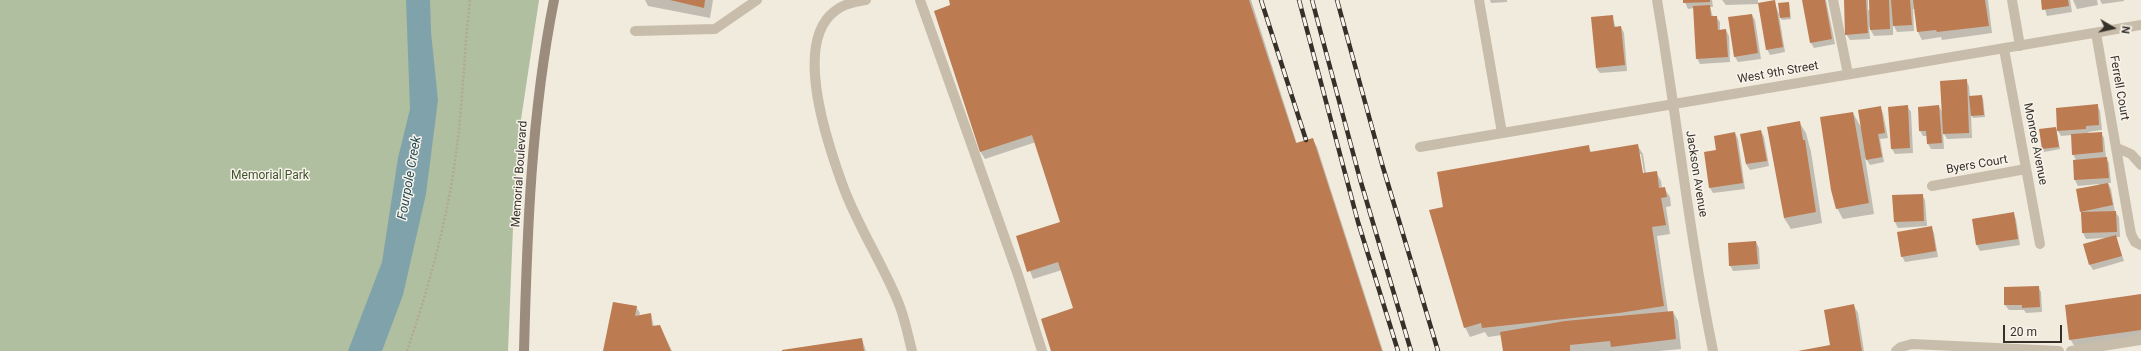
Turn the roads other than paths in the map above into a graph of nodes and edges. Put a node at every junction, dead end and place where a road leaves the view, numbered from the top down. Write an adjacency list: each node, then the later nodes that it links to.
1 (554, 0): 25 (street, Memorial Boulevard)
2 (757, 0): 10 (street)
3 (866, 0): 26 (street)
4 (920, 0): 27 (street)
5 (1479, 0): 16 (street)
6 (1657, 0): 15 (street, Jackson Avenue)
7 (1833, 0): 14 (street)
8 (2012, 0): 12 (street)
9 (2141, 25): 11 (street, West 9th Street)
10 (635, 31)
11 (2096, 33): 12 (street, West 9th Street); 18 (street, Ferrell Court)
12 (2020, 46): 13 (street, West 9th Street)
13 (2004, 49): 14 (street, West 9th Street); 20 (street, Monroe Avenue)
14 (1848, 74): 15 (street, West 9th Street)
15 (1673, 105): 16 (street, West 9th Street); 28 (street, Jackson Avenue)
16 (1502, 133): 17 (street, West 9th Street)
17 (1420, 147)
18 (2116, 148): 19 (street); 23 (street, Ferrell Court)
19 (2141, 165)
20 (2026, 169): 21 (street, Byers Court); 22 (street, Monroe Avenue)
21 (1932, 186)
22 (2040, 244)
23 (2141, 245)
24 (2141, 340): 31 (street)
25 (524, 351)
26 (912, 351)
27 (1042, 351)
28 (1713, 351)
29 (1896, 351): 30 (street)
30 (2059, 351)
31 (2071, 351)

